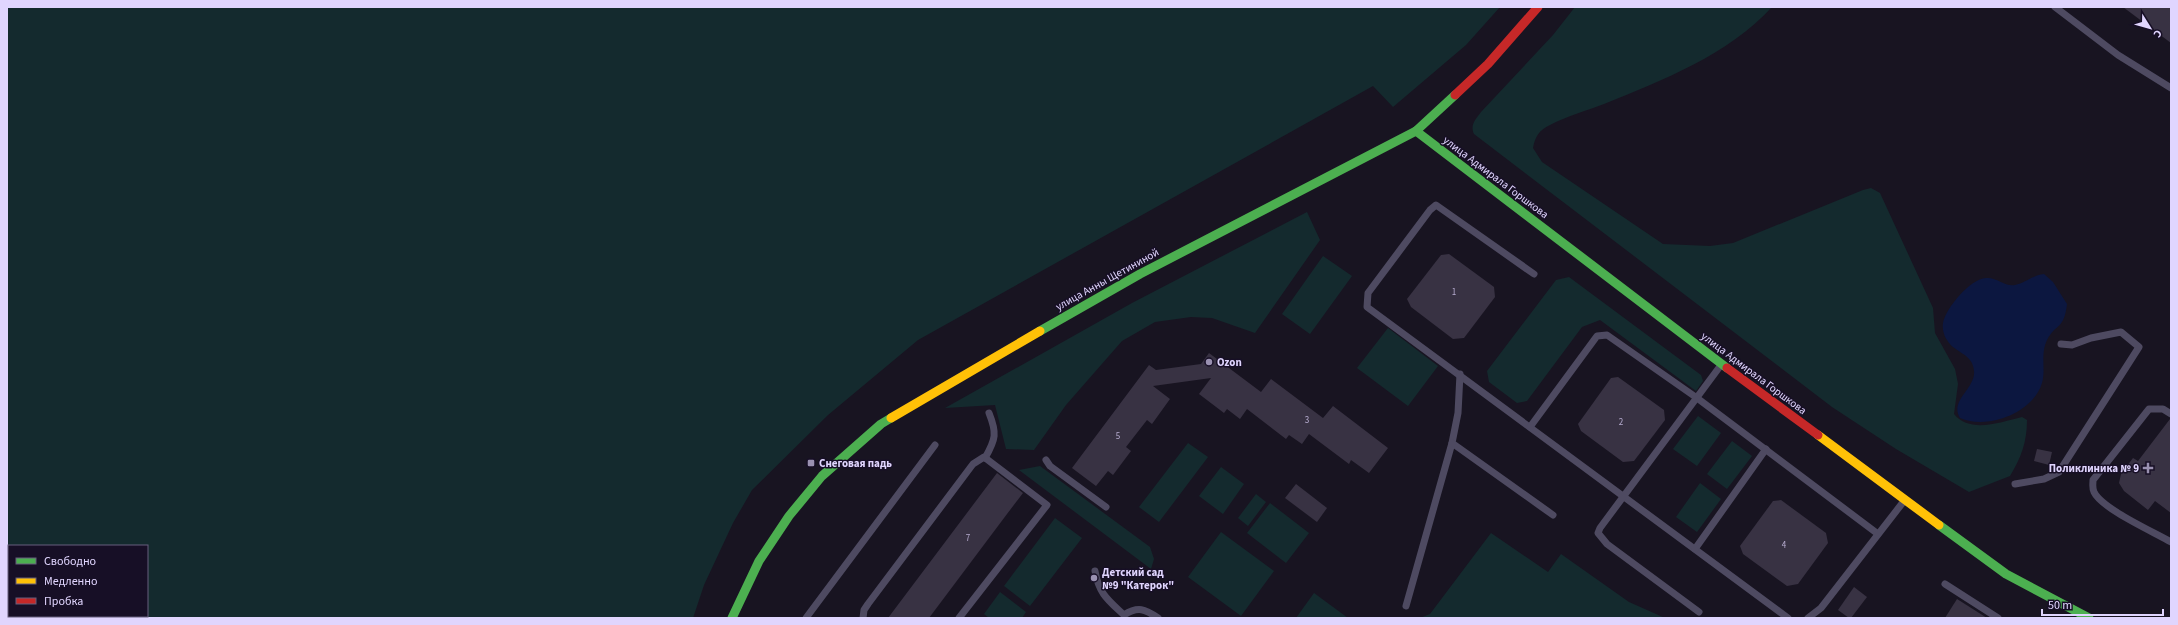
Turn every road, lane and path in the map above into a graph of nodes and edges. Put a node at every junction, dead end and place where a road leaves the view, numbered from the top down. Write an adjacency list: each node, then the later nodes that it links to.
1 (1538, 7): 4 (main road, улица Анны Щетининой)
2 (2055, 7): 3 (lane)
3 (2171, 88)
4 (1416, 131): 7 (main road, улица Адмирала Горшкова); 31 (main road, улица Анны Щетининой)
5 (1534, 274): 8 (lane)
6 (2061, 344): 18 (lane)
7 (1722, 364): 9 (lane); 20 (main road, улица Адмирала Горшкова)
8 (1460, 374): 12 (lane); 13 (lane)
9 (1697, 398): 12 (lane); 15 (lane); 19 (lane)
10 (989, 413): 16 (lane)
11 (2171, 414): 24 (lane)
12 (1530, 427): 19 (lane)
13 (1452, 443): 22 (lane); 28 (lane)
14 (935, 445): 32 (lane)
15 (1766, 449): 23 (lane); 25 (lane)
16 (985, 458): 33 (lane); 34 (lane)
17 (1046, 460): 21 (lane)
18 (2014, 484)
19 (1624, 496): 25 (lane); 29 (lane)
20 (1904, 500): 23 (lane); 39 (main road, улица Адмирала Горшкова)
21 (1106, 507)
22 (1553, 515)
23 (1878, 534): 37 (lane)
24 (2171, 542)
25 (1695, 549): 36 (lane)
26 (1095, 571): 30 (lane)
27 (1945, 584): 38 (lane)
28 (1406, 606)
29 (1699, 612)
30 (1123, 617): 35 (lane)
31 (732, 618)
32 (806, 618)
33 (863, 618)
34 (959, 618)
35 (1158, 618)
36 (1788, 618)
37 (1808, 618)
38 (1998, 618)
39 (2089, 618)

